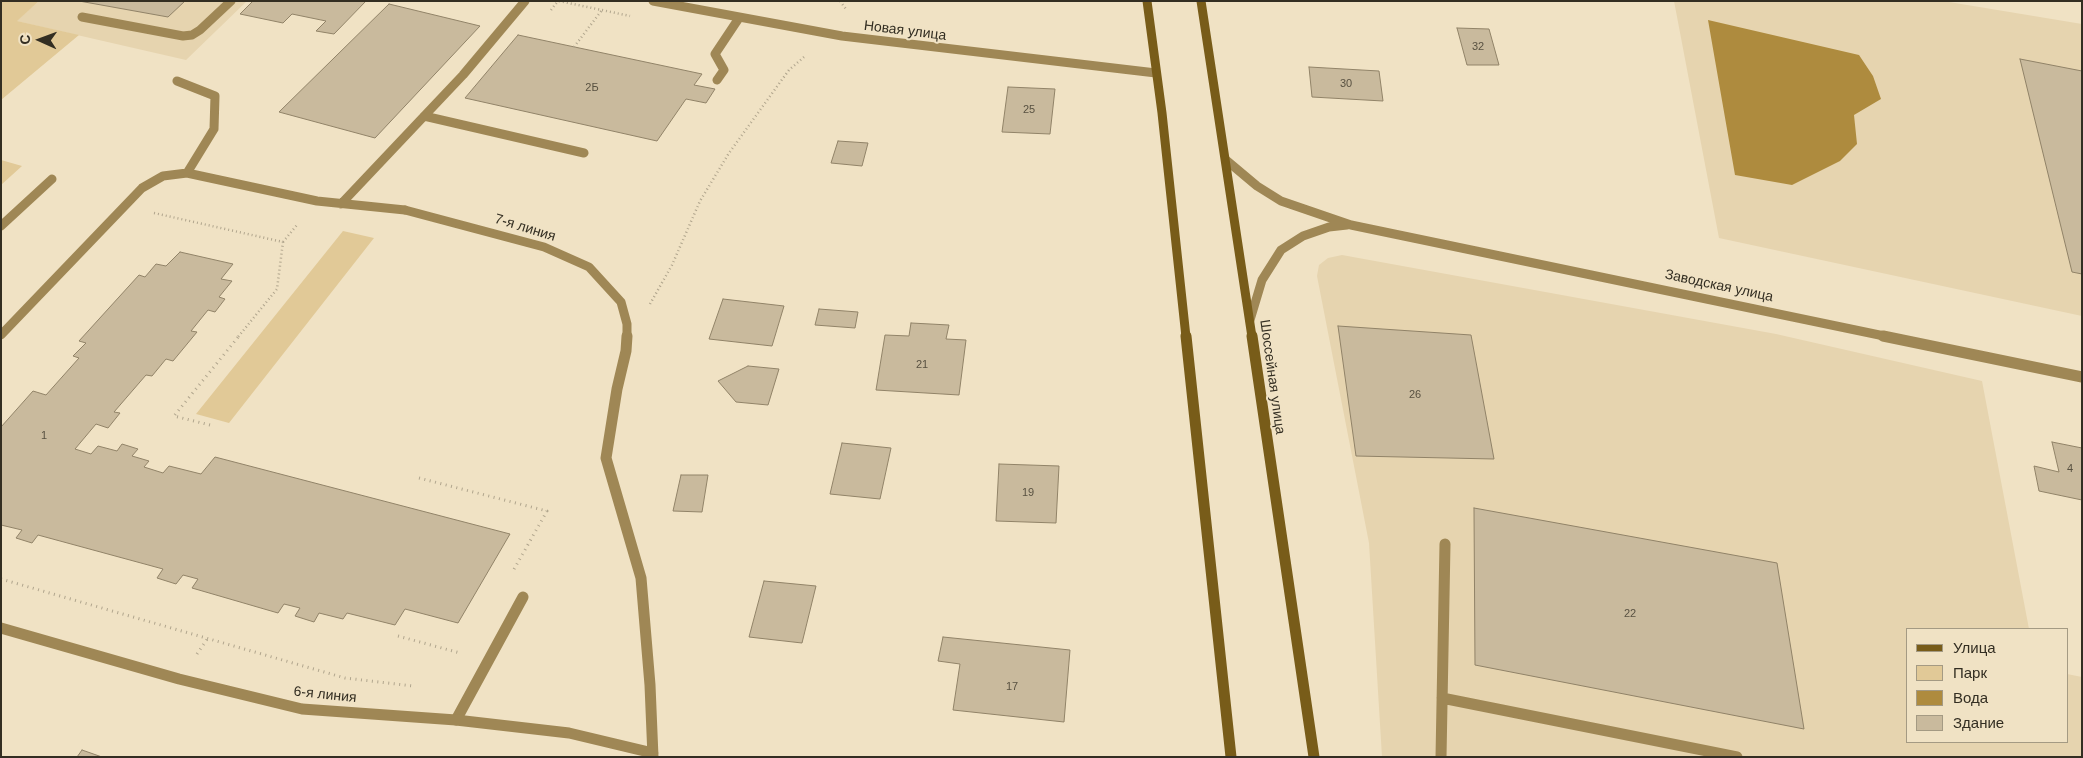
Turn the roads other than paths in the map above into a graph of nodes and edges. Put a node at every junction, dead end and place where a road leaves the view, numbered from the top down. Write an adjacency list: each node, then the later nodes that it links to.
1 (231, 1): 6 (street)
2 (525, 1): 11 (street)
3 (653, 1): 7 (street, Новая улица)
4 (1147, 1): 8 (main road)
5 (1201, 1): 13 (main road, Шоссейная улица)
6 (82, 17)
7 (739, 18): 8 (street, Новая улица); 9 (street)
8 (1156, 73): 28 (main road)
9 (717, 80)
10 (177, 81): 14 (street)
11 (424, 116): 12 (street); 16 (street)
12 (584, 153)
13 (1226, 160): 17 (street, Заводская улица); 19 (main road, Шоссейная улица)
14 (187, 173): 16 (street, 7-я линия); 20 (street, 7-я линия)
15 (52, 179): 18 (street)
16 (341, 204): 27 (street, 7-я линия)
17 (1351, 225): 19 (street, Заводская улица); 21 (street, Заводская улица)
18 (1, 226)
19 (1250, 320): 29 (main road, Шоссейная улица)
20 (1, 334)
21 (2082, 377)
22 (1445, 544): 25 (street)
23 (524, 597): 26 (street)
24 (1, 628): 26 (street, 6-я линия)
25 (1442, 698): 30 (street); 31 (street)
26 (456, 720): 27 (street, 6-я линия)
27 (653, 755)
28 (1231, 757)
29 (1314, 757)
30 (1442, 757)
31 (1737, 757)

